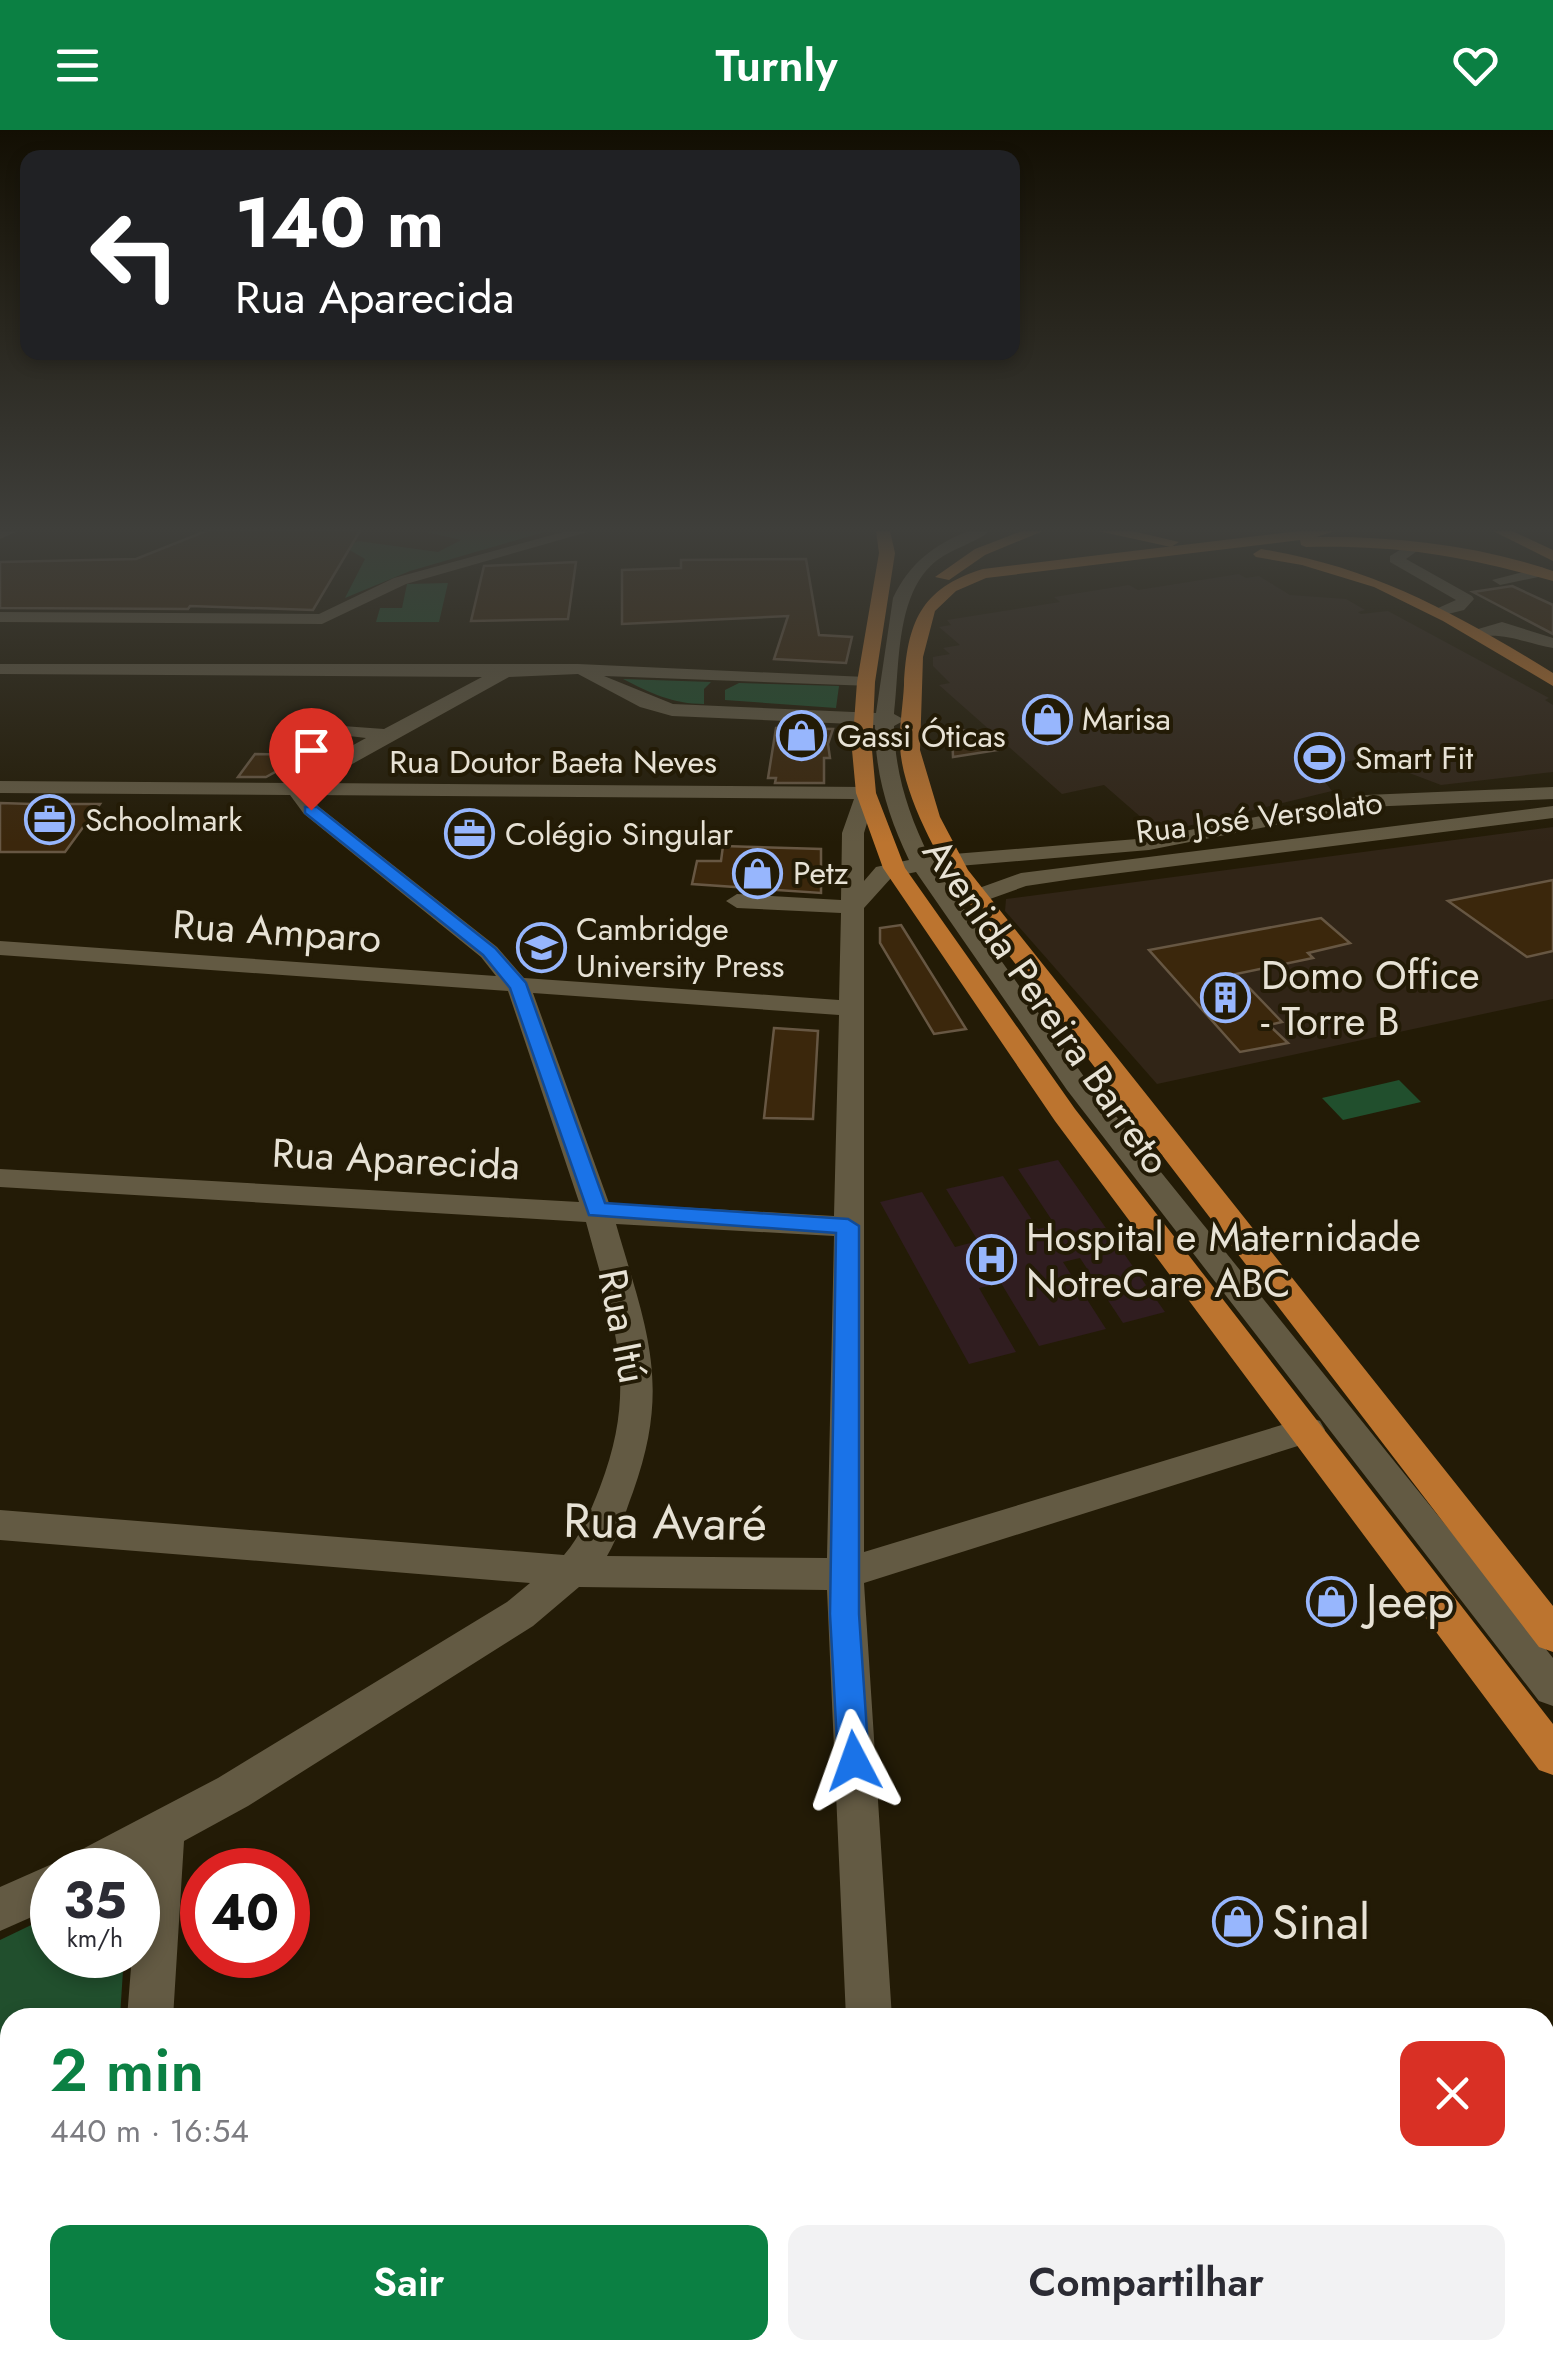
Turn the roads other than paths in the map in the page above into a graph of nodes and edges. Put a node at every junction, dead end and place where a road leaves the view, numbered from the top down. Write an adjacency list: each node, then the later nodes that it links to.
1 (874, 635): 14 (main road, Avenida Pereira Barreto)
2 (893, 635): 16 (street)
3 (920, 635): 16 (main road)
4 (1483, 635): 7 (main road)
5 (1524, 635): 6 (street)
6 (1553, 643)
7 (1502, 647): 8 (main road); 13 (main road)
8 (1553, 668)
9 (0, 669): 11 (street)
10 (578, 669): 11 (street); 12 (street); 15 (street)
11 (505, 672): 18 (street)
12 (744, 676): 14 (street); 15 (street)
13 (1553, 681)
14 (866, 682): 16 (main road, Avenida Pereira Barreto)
15 (724, 713): 16 (street)
16 (886, 719): 22 (main road, Avenida Pereira Barreto); 27 (street)
17 (322, 728): 18 (street)
18 (388, 735): 20 (street)
19 (0, 787): 20 (street, Rua Doutor Baeta Neves)
20 (297, 790): 22 (street, Rua Doutor Baeta Neves); 32 (street, Rua Itú)
21 (1553, 793): 24 (street, Rua José Versolato)
22 (866, 794): 27 (main road, Avenida Pereira Barreto); 30 (street)
23 (1315, 810): 24 (street, Rua José Versolato); 26 (street); 27 (street, Rua José Versolato)
24 (1461, 811): 25 (street, Rua José Versolato); 26 (street, Rua José Versolato)
25 (1553, 812)
26 (1259, 850): 28 (street, Rua José Versolato)
27 (922, 863): 28 (main road, Avenida Pereira Barreto); 30 (street); 37 (main road, Avenida Pereira Barreto); 42 (street)
28 (976, 897): 41 (main road, Avenida Pereira Barreto)
29 (737, 901): 30 (street)
30 (852, 908): 33 (street)
31 (0, 948): 32 (street, Rua Amparo)
32 (519, 987): 33 (street, Rua Amparo); 35 (street, Rua Itú)
33 (848, 1008): 36 (street)
34 (0, 1178): 35 (street, Rua Aparecida)
35 (597, 1210): 36 (street, Rua Aparecida); 39 (street, Rua Itú)
36 (848, 1226): 40 (street)
37 (1308, 1430): 40 (street, Rua Avaré); 43 (main road, Avenida Pereira Barreto)
38 (0, 1525): 39 (street, Rua Avaré)
39 (572, 1571): 40 (street, Rua Avaré); 44 (street, Rua Itú)
40 (846, 1573): 49 (street)
41 (1553, 1636)
42 (1553, 1688)
43 (1553, 1756)
44 (163, 1832): 45 (street, Rua Itú); 48 (street)
45 (131, 1848)
46 (30, 1896): 47 (street)
47 (0, 1909)
48 (151, 2008)
49 (868, 2008)

